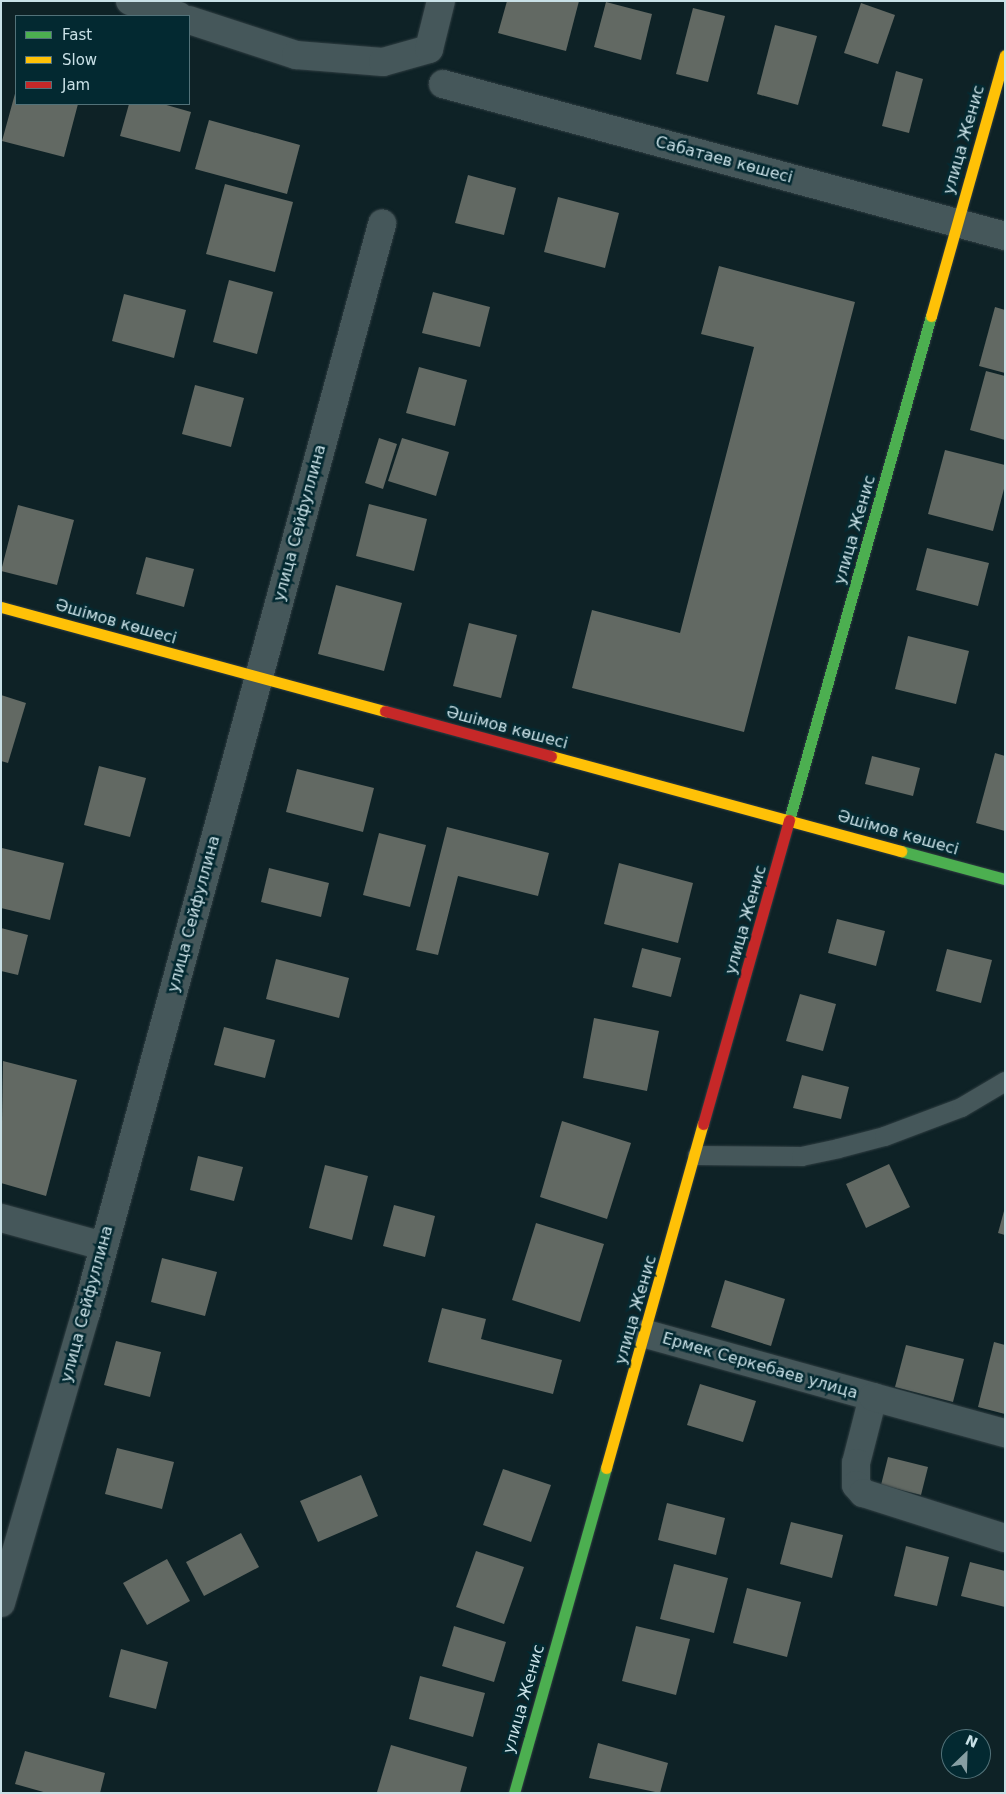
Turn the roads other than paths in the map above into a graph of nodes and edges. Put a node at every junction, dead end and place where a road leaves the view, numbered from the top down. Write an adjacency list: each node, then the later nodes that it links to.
1 (130, 1): 3 (street)
2 (441, 1): 4 (street)
3 (175, 15)
4 (190, 20)
5 (1005, 55): 8 (street, улица Женис)
6 (443, 84): 8 (street, Сабатаев көшесі)
7 (382, 224): 11 (street, улица Сейфуллина)
8 (958, 224): 9 (street, Сабатаев көшесі); 12 (street, улица Женис)
9 (1005, 236)
10 (1, 607): 11 (street, Әшімов көшесі)
11 (258, 679): 12 (street, Әшімов көшесі); 17 (street, улица Сейфуллина)
12 (791, 820): 13 (street, Әшімов көшесі); 15 (street, улица Женис)
13 (1005, 879)
14 (1005, 1081): 15 (lane)
15 (697, 1155): 18 (street, улица Женис)
16 (1, 1218): 17 (street)
17 (103, 1246): 22 (street, улица Сейфуллина)
18 (646, 1334): 19 (street, Ермек Серкебаев улица); 23 (street, улица Женис)
19 (874, 1397): 20 (street, Ермек Серкебаев улица); 21 (street, Ермек Серкебаев улица)
20 (1005, 1433)
21 (1005, 1538)
22 (1, 1602)
23 (514, 1793)

